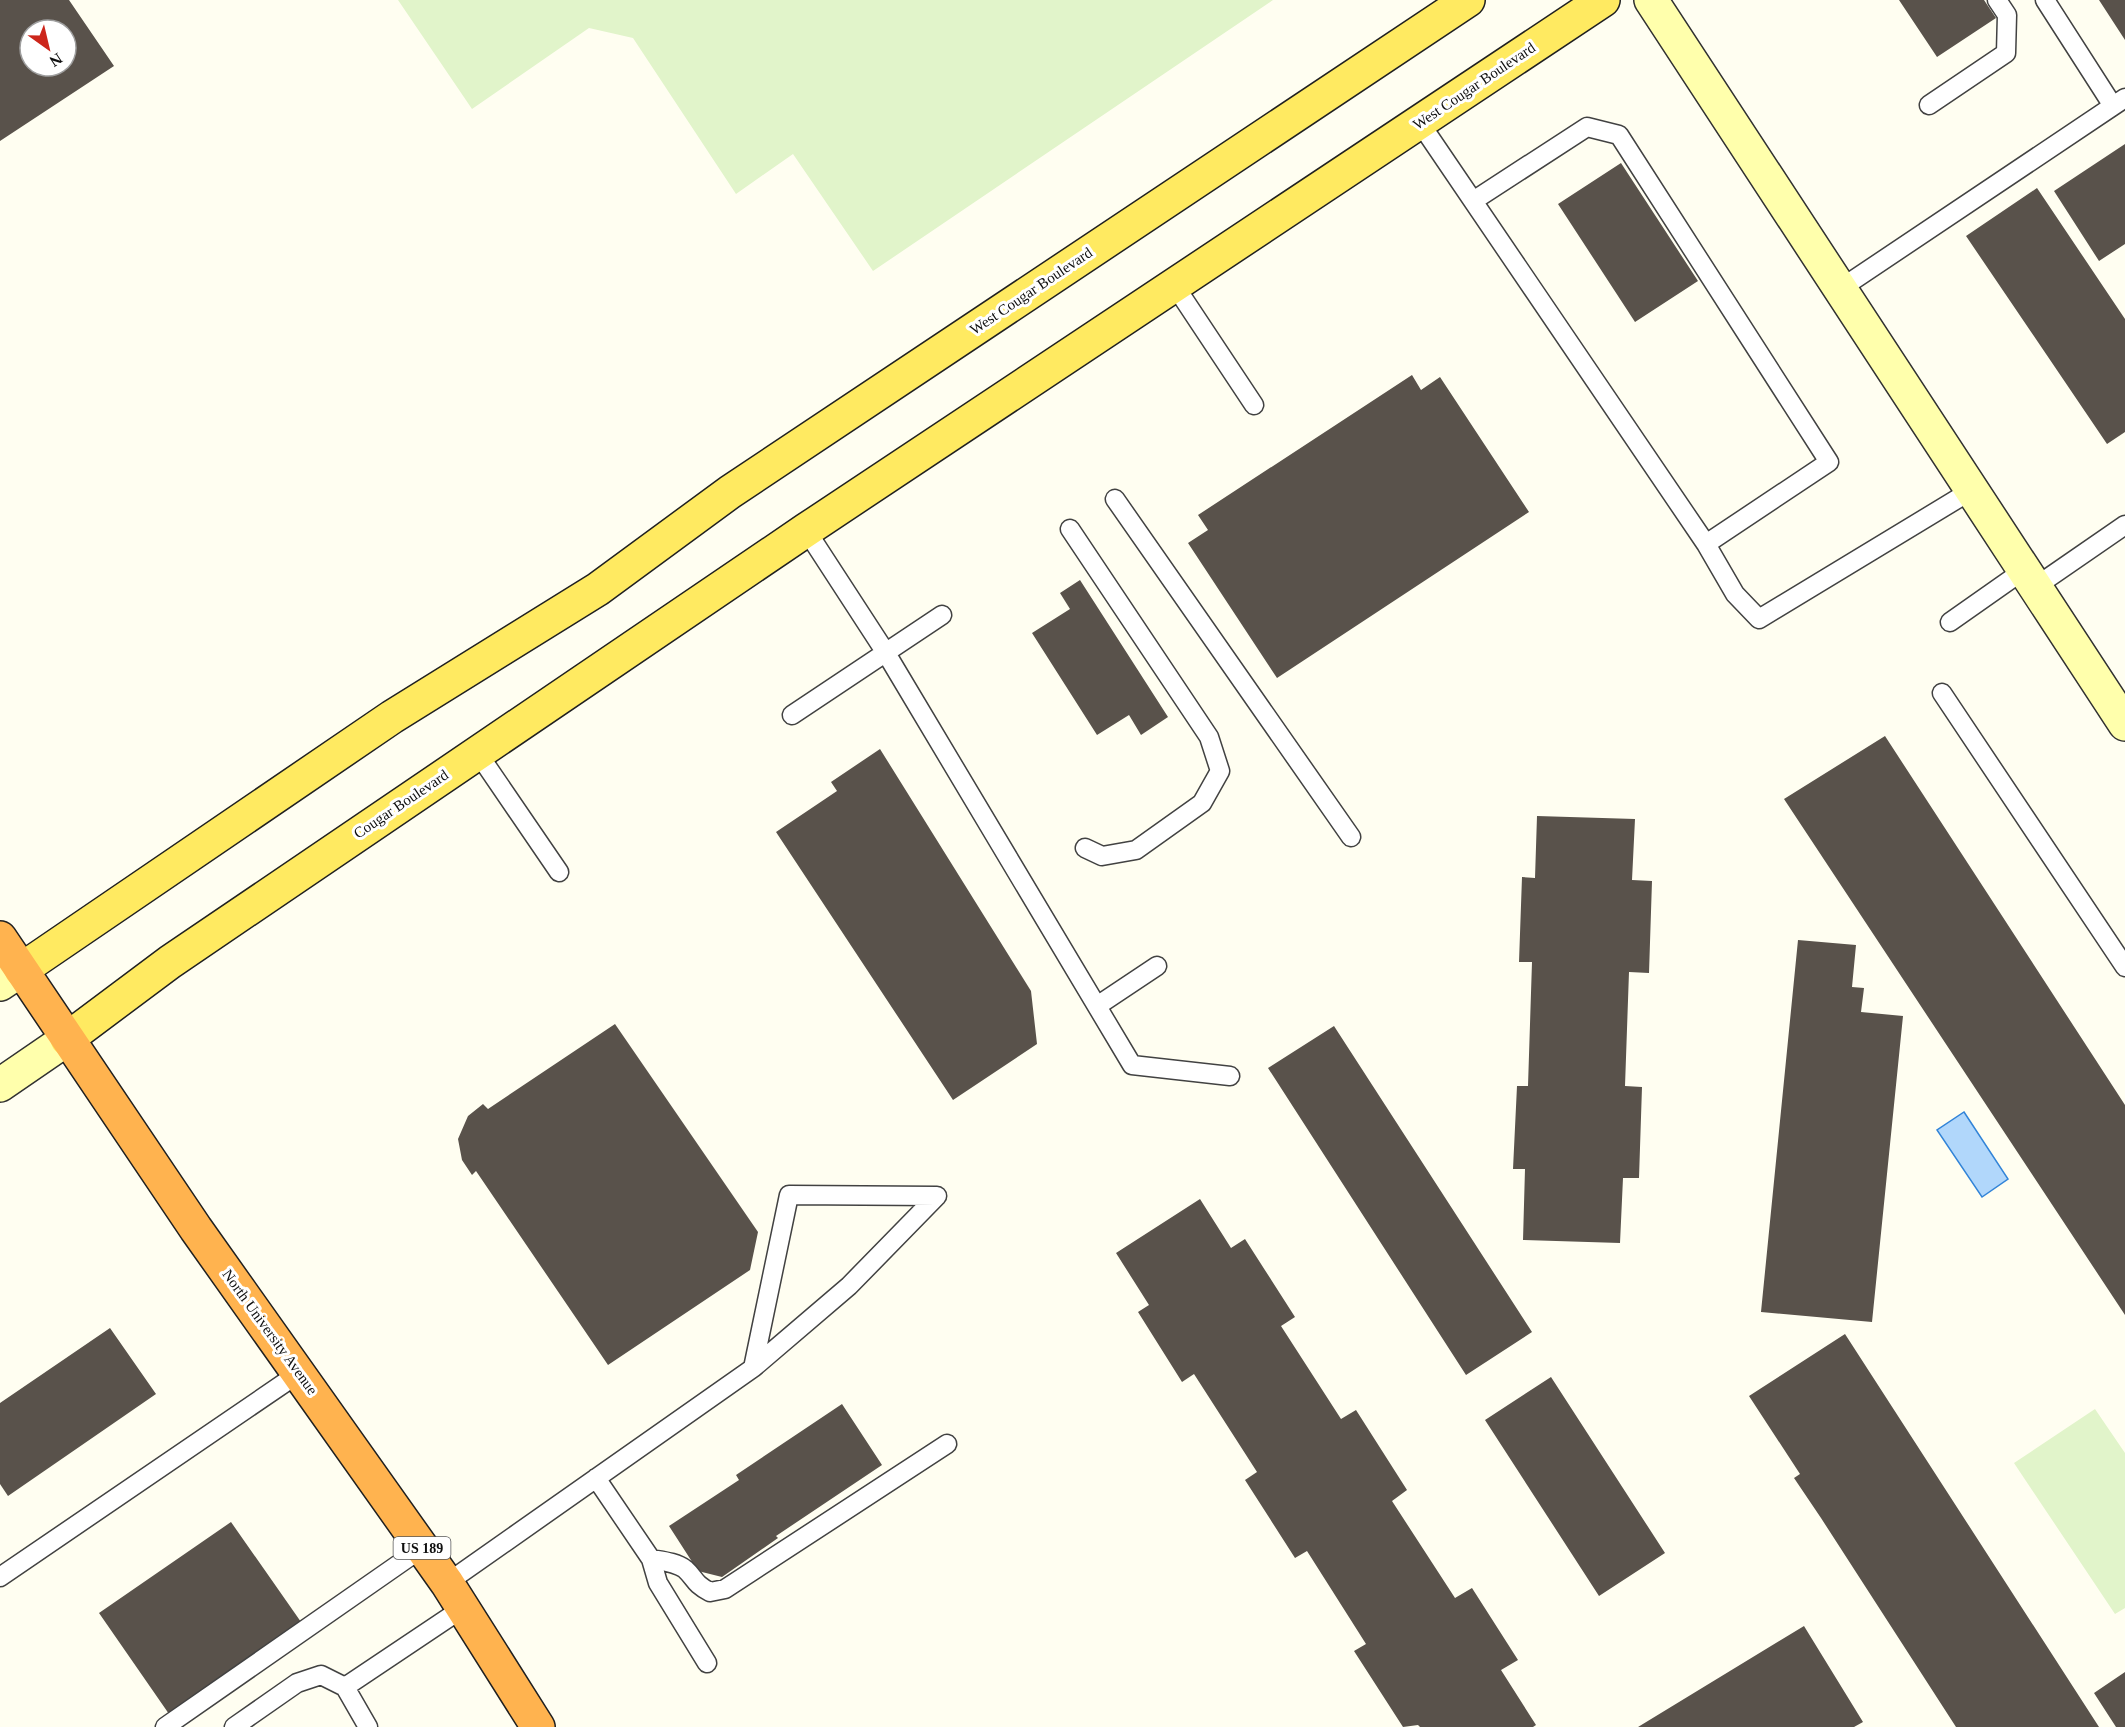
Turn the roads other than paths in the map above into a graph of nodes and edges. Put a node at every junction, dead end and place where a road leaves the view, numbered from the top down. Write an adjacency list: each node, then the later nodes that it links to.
1 (1468, 0): 33 (main road, West Cougar Boulevard)
2 (1603, 0): 8 (main road, West Cougar Boulevard)
3 (1651, 0): 11 (main road)
4 (1997, 0): 7 (lane)
5 (2045, 0): 6 (lane)
6 (2119, 102): 11 (lane)
7 (1929, 105)
8 (1420, 123): 9 (lane); 10 (main road, West Cougar Boulevard)
9 (1473, 201): 18 (lane); 18 (lane)
10 (1175, 286): 12 (lane); 16 (main road, West Cougar Boulevard)
11 (1840, 289): 13 (main road)
12 (1254, 405)
13 (1972, 490): 18 (lane); 19 (main road)
14 (1115, 499): 27 (lane)
15 (2125, 525): 19 (lane)
16 (806, 530): 22 (lane); 26 (main road, Cougar Boulevard)
17 (1070, 530): 28 (lane)
18 (1706, 544)
19 (2030, 578): 21 (lane); 25 (main road)
20 (942, 615): 22 (lane)
21 (1950, 622)
22 (886, 653): 24 (lane); 34 (lane)
23 (1942, 693): 32 (lane)
24 (792, 715)
25 (2125, 724)
26 (477, 752): 29 (lane); 35 (main road, Cougar Boulevard)
27 (1351, 837)
28 (1085, 848)
29 (559, 872)
30 (0, 938): 33 (highway, North University Avenue / US 189)
31 (1157, 966): 34 (lane)
32 (2125, 967)
33 (11, 977): 35 (highway, North University Avenue / US 189)
34 (1097, 1006): 36 (lane)
35 (67, 1039): 37 (main road, Cougar Boulevard); 39 (highway, North University Avenue / US 189)
36 (1230, 1076)
37 (0, 1085)
38 (753, 1368): 38 (lane); 41 (lane)
39 (299, 1373): 42 (highway, North University Avenue / US 189); 44 (lane)
40 (947, 1444): 43 (lane)
41 (596, 1478): 43 (lane); 45 (lane)
42 (422, 1548): 45 (highway, North University Avenue / US 189); 48 (lane)
43 (651, 1559): 46 (lane)
44 (0, 1577)
45 (455, 1596): 47 (lane); 51 (highway, North University Avenue / US 189)
46 (707, 1663)
47 (345, 1687): 49 (lane); 50 (lane)
48 (165, 1727)
49 (234, 1727)
50 (368, 1727)
51 (538, 1727)

